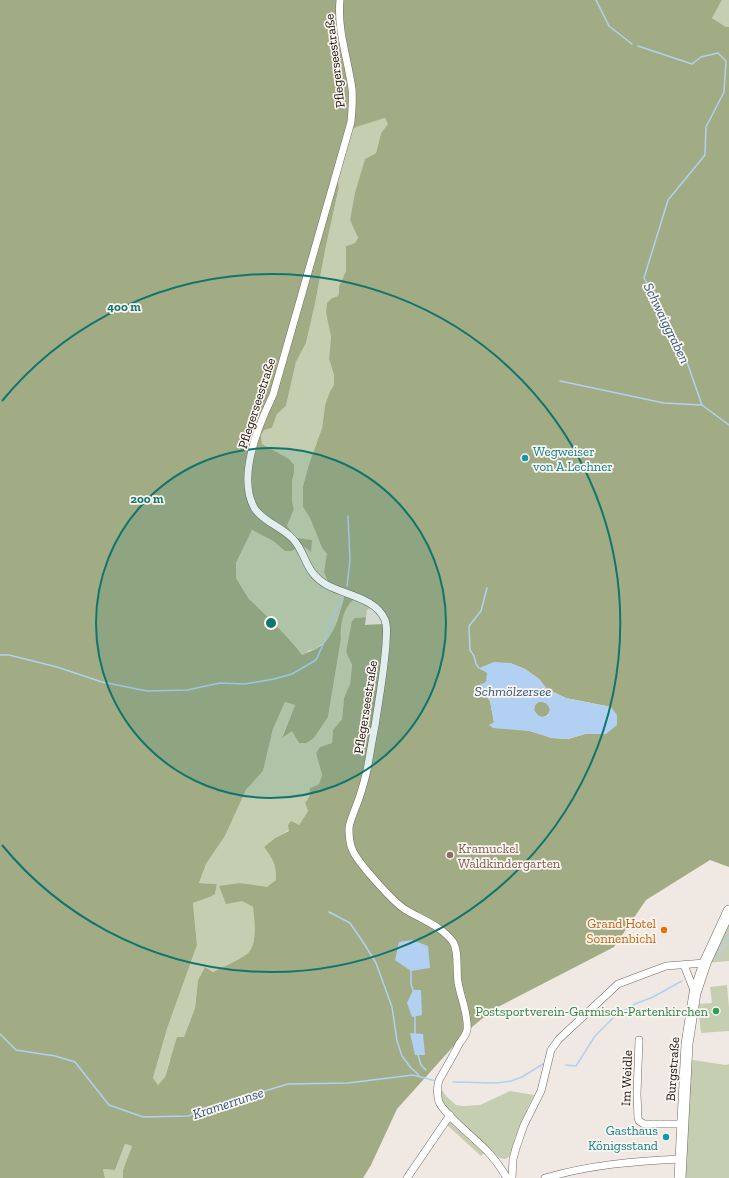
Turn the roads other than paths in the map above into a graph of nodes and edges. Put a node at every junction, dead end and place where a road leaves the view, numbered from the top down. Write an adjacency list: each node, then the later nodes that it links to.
1 (340, 0): 7 (street, Pflegerseestraße)
2 (729, 912): 3 (main road, Burgstraße)
3 (705, 963): 4 (street); 5 (main road, Burgstraße)
4 (684, 966): 5 (street); 9 (street)
5 (695, 993): 8 (main road, Burgstraße)
6 (639, 1040): 8 (street, Im Weidle)
7 (450, 1115): 11 (street); 12 (street)
8 (682, 1124): 10 (main road, Burgstraße)
9 (513, 1159): 11 (street); 14 (street)
10 (681, 1159): 15 (street); 16 (main road, Burgstraße)
11 (498, 1163): 13 (street)
12 (407, 1178)
13 (507, 1178)
14 (512, 1178)
15 (545, 1178)
16 (680, 1178)

